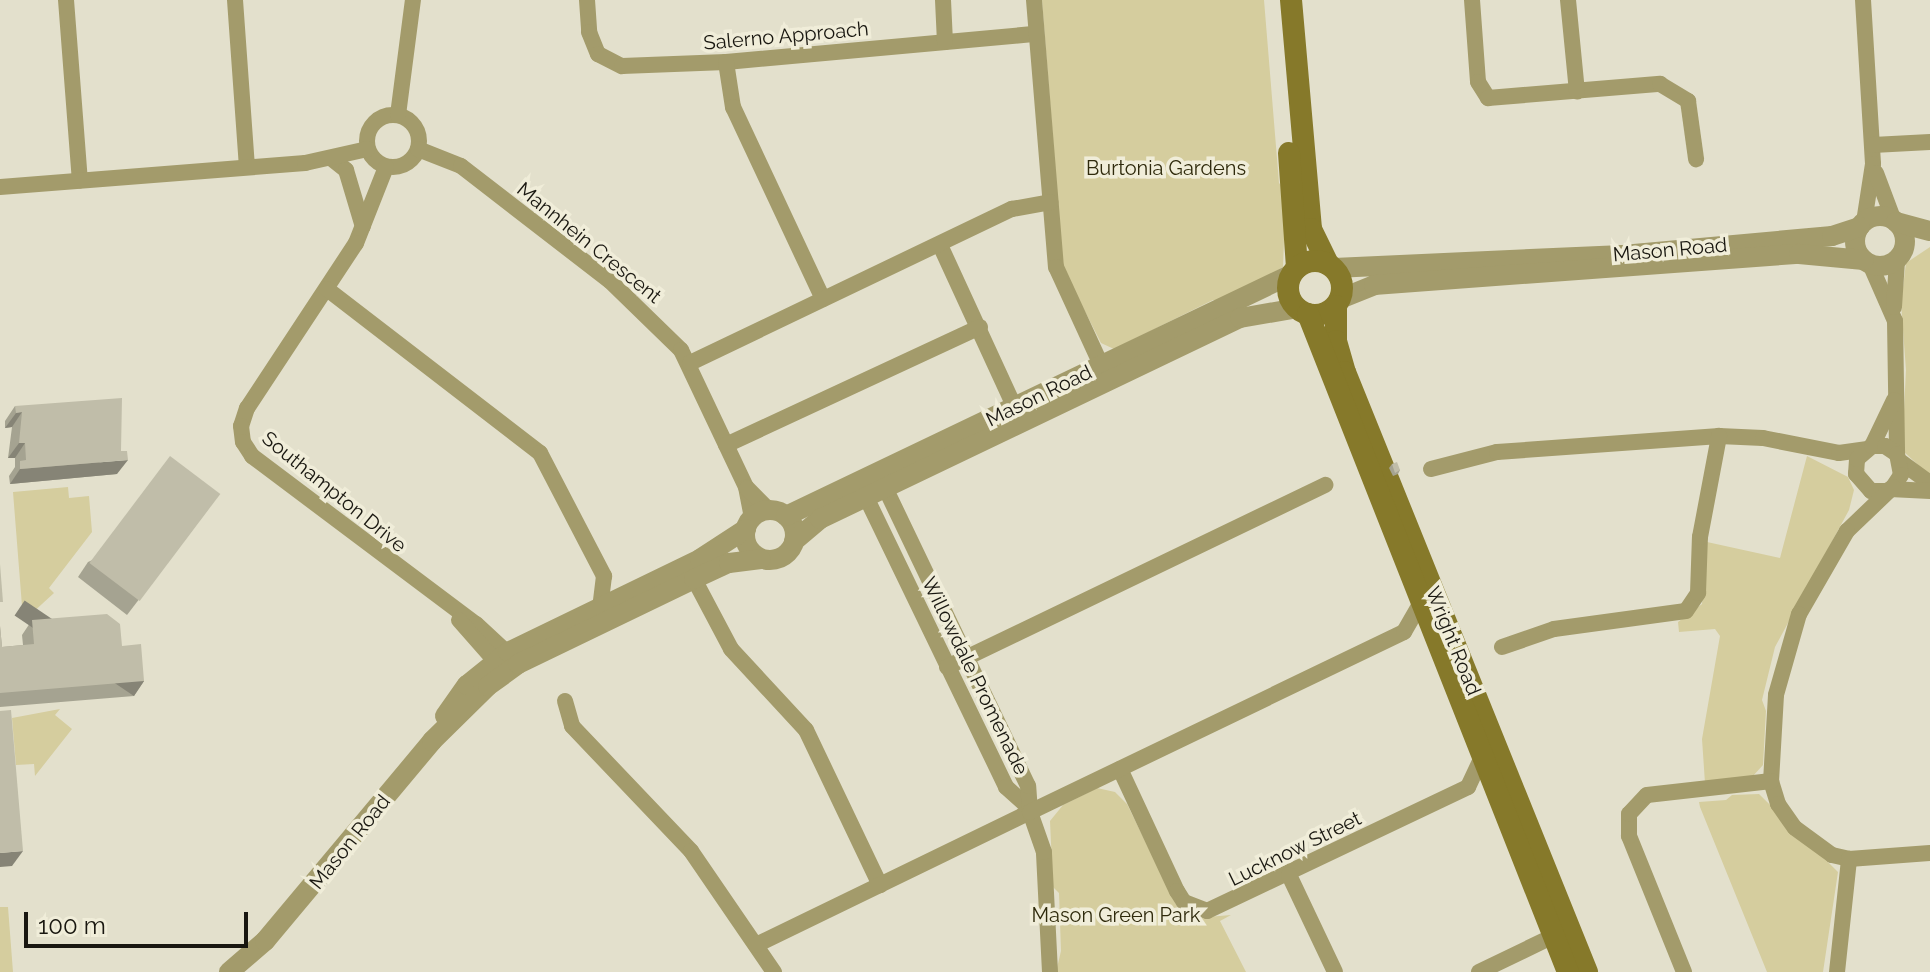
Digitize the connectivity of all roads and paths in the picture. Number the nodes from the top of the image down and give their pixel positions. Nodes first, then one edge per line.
1 (66, 0) edge
2 (235, 0) edge
3 (413, 0) edge
4 (587, 0) edge
5 (943, 0) edge
6 (1034, 0) edge
7 (1276, 0) edge
8 (1291, 0) edge
9 (1472, 0) edge
10 (1568, 0) edge
11 (1863, 0) edge
12 (1036, 34) junction
13 (945, 42) junction
14 (726, 62) junction
15 (1577, 92) junction
16 (398, 115) junction
17 (1930, 142) edge
18 (1873, 145) junction
19 (367, 149) junction
20 (418, 149) junction
21 (332, 159) junction
22 (1696, 159) dead end
23 (1873, 164) junction
24 (247, 166) junction
25 (386, 167) junction
26 (80, 180) junction
27 (0, 187) edge
28 (1050, 202) junction
29 (1895, 222) junction
30 (1862, 224) junction
31 (363, 229) junction
32 (1930, 231) edge
33 (1930, 243) edge
34 (940, 245) junction
35 (1899, 257) junction
36 (1867, 262) junction
37 (1331, 266) junction
38 (1294, 271) junction
39 (327, 289) junction
40 (823, 299) junction
41 (1338, 302) junction
42 (1303, 311) junction
43 (1893, 312) junction
44 (980, 327) junction
45 (690, 363) junction
46 (1102, 367) junction
47 (1895, 398) junction
48 (1015, 408) junction
49 (1719, 436) junction
50 (726, 445) junction
51 (1869, 447) junction
52 (1818, 451) junction
53 (1899, 458) junction
54 (1431, 469) dead end
55 (1857, 478) junction
56 (1930, 483) edge
57 (1326, 485) dead end
58 (885, 487) junction
59 (1888, 490) junction
60 (1930, 491) edge
61 (866, 497) junction
62 (763, 519) junction
63 (1847, 531) junction
64 (794, 541) junction
65 (761, 559) junction
66 (604, 576) junction
67 (694, 579) junction
68 (632, 592) junction
69 (1421, 602) junction
70 (600, 608) junction
71 (1404, 632) junction
72 (1436, 638) junction
73 (1502, 647) dead end
74 (966, 658) junction
75 (506, 662) junction
76 (947, 667) junction
77 (565, 701) dead end
78 (1481, 759) junction
79 (1120, 769) junction
80 (1771, 781) junction
81 (1468, 787) junction
82 (1497, 796) junction
83 (1030, 810) junction
84 (1930, 853) edge
85 (1849, 859) junction
86 (1289, 875) junction
87 (880, 885) junction
88 (1561, 932) junction
89 (756, 945) junction
90 (229, 972) edge
91 (774, 972) edge
92 (1050, 972) edge
93 (1335, 972) edge
94 (1479, 972) edge
95 (1568, 972) edge
96 (1587, 972) edge
97 (1684, 972) edge
98 (1837, 972) edge

1 - 26 street
2 - 24 street
3 - 16 street
4 - 14 street, Salerno Approach
5 - 13 street
6 - 12 street
7 - 38 main road
8 - 37 main road
9 - 15 street
10 - 15 street
11 - 18 street
12 - 13 street, Salerno Approach
12 - 28 street
13 - 14 street, Salerno Approach
14 - 40 street
15 - 22 street
16 - 19 street
16 - 20 street
17 - 18 street
18 - 23 street
19 - 21 street
19 - 25 street
20 - 25 street
20 - 45 street, Mannhein Crescent
21 - 24 street
21 - 31 street
23 - 29 street
23 - 30 street
24 - 26 street
25 - 31 street, Southampton Drive
26 - 27 street
28 - 34 street
28 - 46 street
29 - 30 street
29 - 32 street
29 - 35 street
30 - 36 street
30 - 37 street, Mason Road
31 - 39 street, Southampton Drive
33 - 35 street
34 - 40 street
34 - 44 street
35 - 36 street
35 - 43 street
36 - 41 street, Mason Road
36 - 43 street
37 - 38 main road
37 - 41 main road
38 - 42 main road
38 - 46 street, Mason Road
39 - 66 street
39 - 75 street, Southampton Drive
40 - 45 street
41 - 42 main road
41 - 88 main road, Wright Road
42 - 58 street, Mason Road
42 - 69 main road, Wright Road
43 - 47 street
44 - 48 street
44 - 50 street
45 - 50 street, Mannhein Crescent
46 - 48 street, Mason Road
47 - 51 street
47 - 53 street
48 - 62 street, Mason Road
49 - 52 street
49 - 54 street
49 - 73 street
50 - 62 street, Mannhein Crescent
51 - 52 street
51 - 53 street
51 - 55 street
52 - 55 street
53 - 56 street
53 - 59 street
55 - 59 street
55 - 63 street
57 - 74 street
58 - 61 street, Mason Road
58 - 74 street, Willowdale Promenade
59 - 60 street
59 - 63 street
61 - 64 street, Mason Road
61 - 76 street, Willowdale Promenade
62 - 64 street
62 - 65 street
62 - 68 street, Mason Road
63 - 80 street
64 - 65 street, Mason Road
65 - 67 street, Mason Road
66 - 68 street
66 - 70 street
67 - 75 street, Mason Road
67 - 87 street
68 - 70 street, Mason Road
69 - 71 street
69 - 72 main road, Wright Road
70 - 75 street, Mason Road
71 - 72 street
71 - 79 street
72 - 78 main road, Wright Road
74 - 76 street
74 - 83 street, Willowdale Promenade
75 - 90 street, Mason Road
76 - 83 street, Willowdale Promenade
77 - 89 street
78 - 81 street
78 - 82 main road, Wright Road
79 - 83 street
79 - 86 street, Lucknow Street
80 - 85 street
80 - 97 street
81 - 82 street
81 - 86 street, Lucknow Street
82 - 88 main road, Wright Road
83 - 87 street
83 - 92 street, Willowdale Promenade
84 - 85 street
85 - 98 street
86 - 93 street
87 - 89 street
88 - 94 street
88 - 95 main road, Wright Road
88 - 96 main road, Wright Road
89 - 91 street

